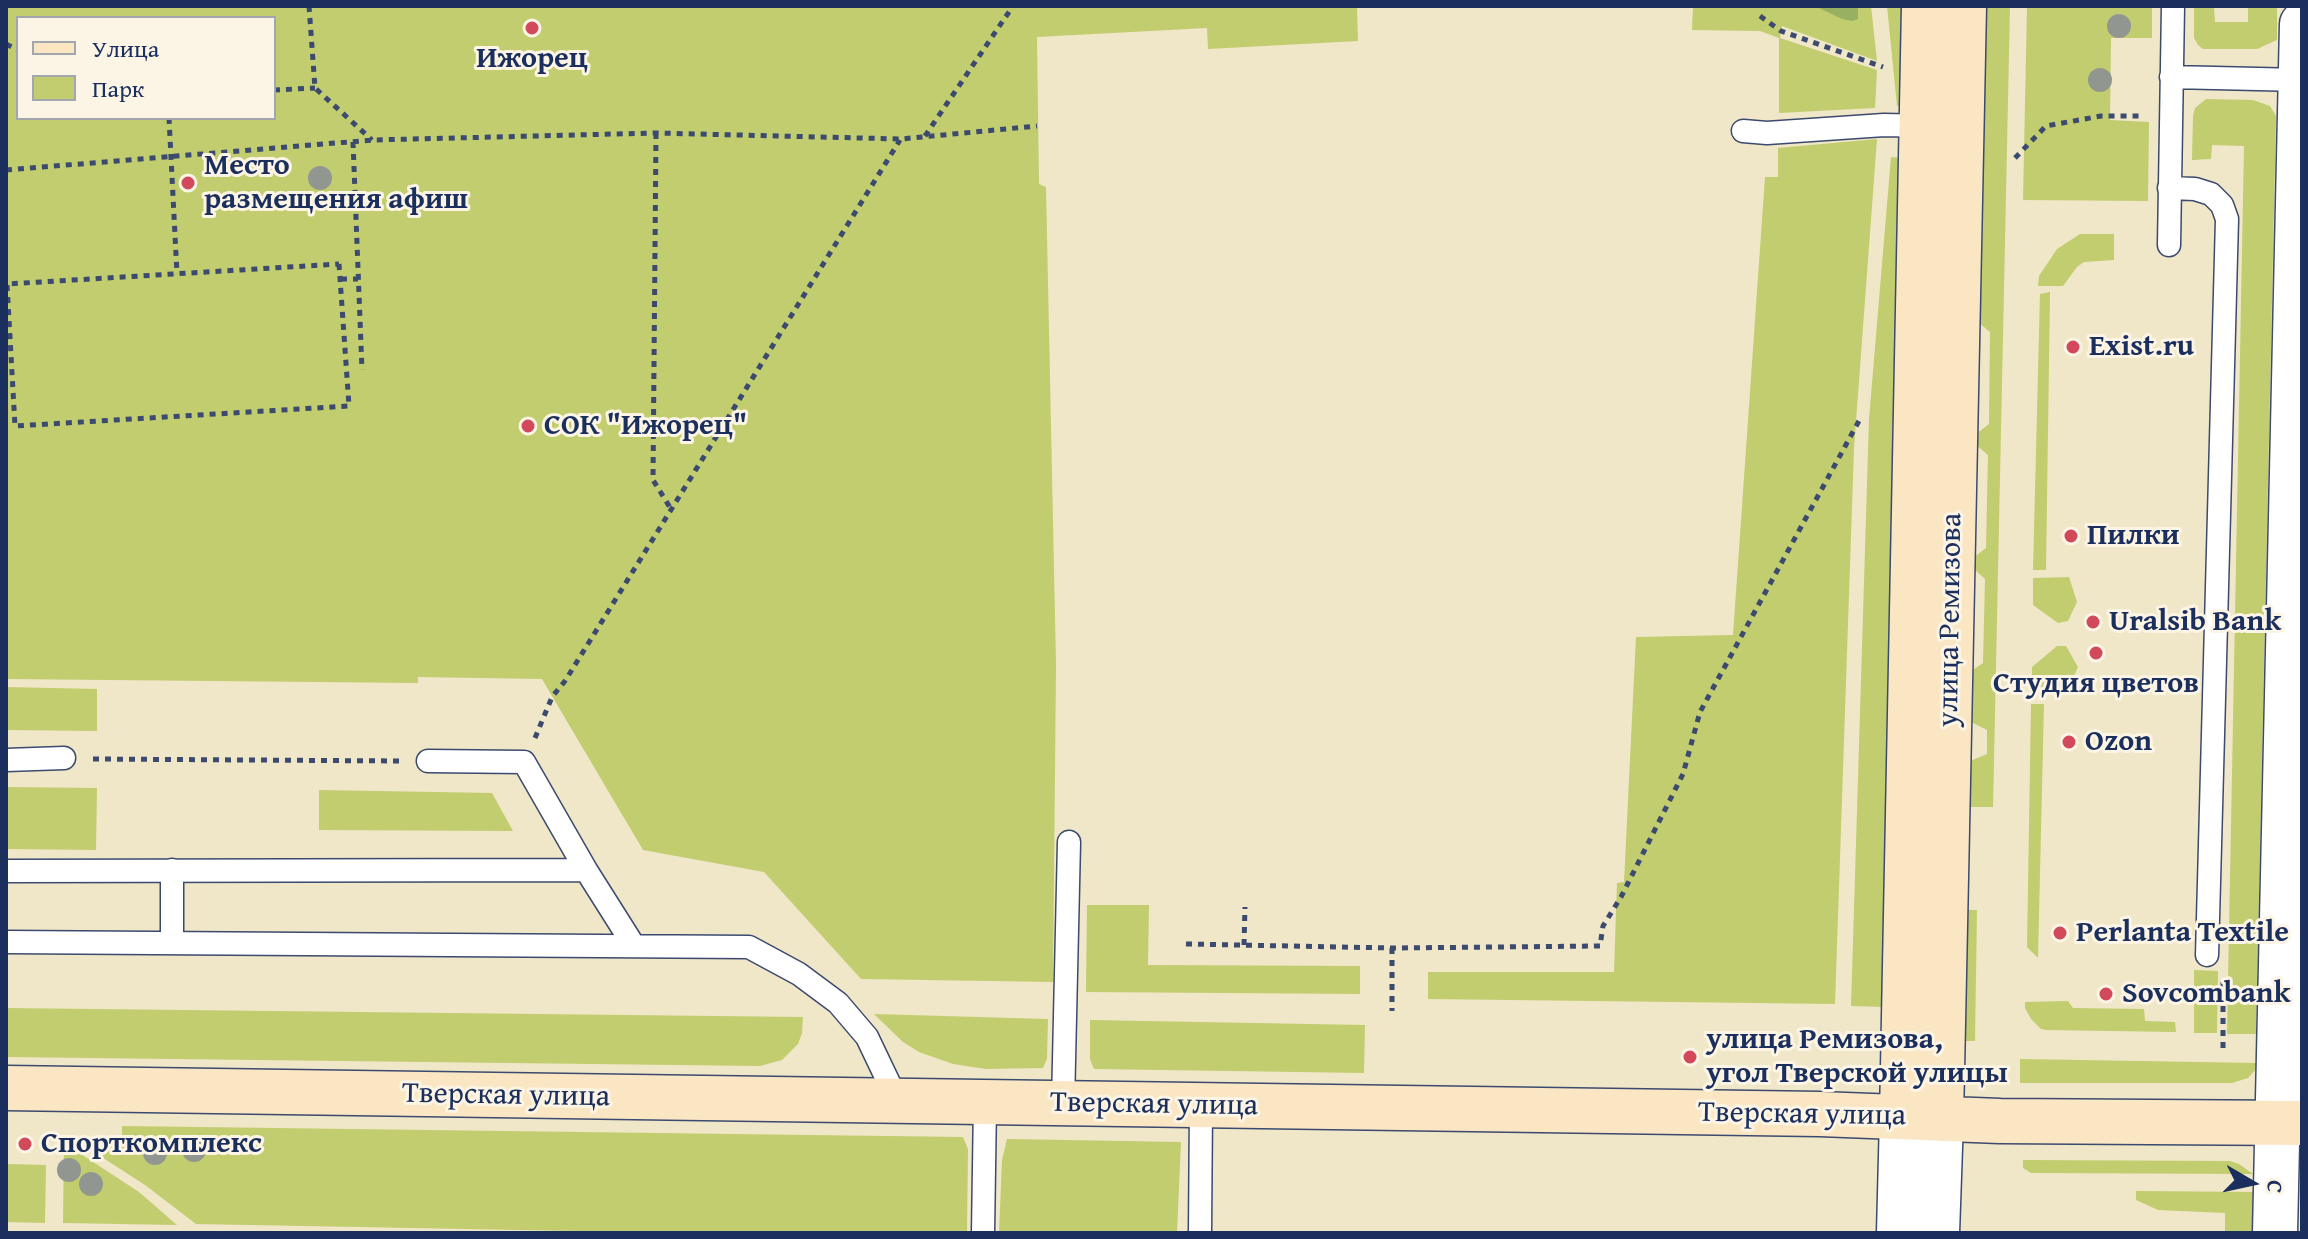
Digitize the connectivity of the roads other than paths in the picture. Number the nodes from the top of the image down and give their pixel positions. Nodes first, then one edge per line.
1 (1924, 6) edge
2 (1964, 6) edge
3 (2173, 6) edge
4 (2302, 24) edge
5 (2171, 77) junction
6 (2301, 80) edge
7 (1942, 127) junction
8 (1743, 131) dead end
9 (2169, 188) junction
10 (2169, 245) dead end
11 (64, 758) road end
12 (6, 760) edge
13 (428, 761) road end
14 (1069, 842) dead end
15 (172, 870) junction
16 (586, 870) junction
17 (6, 871) edge
18 (6, 942) edge
19 (172, 942) junction
20 (634, 946) junction
21 (2207, 955) dead end
22 (6, 1088) edge
23 (898, 1102) junction
24 (985, 1103) junction
25 (1063, 1104) junction
26 (1201, 1106) junction
27 (1921, 1118) junction
28 (2290, 1123) edge
29 (983, 1233) edge
30 (1200, 1233) edge
31 (1899, 1233) edge
32 (1937, 1233) edge
33 (2275, 1233) edge

1 - 7 main road, улица Ремизова
2 - 7 main road, улица Ремизова
3 - 5 lane
4 - 6 street
5 - 6 lane
5 - 9 lane
6 - 28 street
7 - 8 lane
7 - 27 main road, улица Ремизова
9 - 10 lane
9 - 21 lane
11 - 12 lane
13 - 16 lane
14 - 25 lane
15 - 16 lane
15 - 17 lane
15 - 19 lane
16 - 20 lane
18 - 19 lane
19 - 20 lane
20 - 23 lane
22 - 23 main road, Тверская улица
23 - 24 main road, Тверская улица
24 - 25 main road, Тверская улица
24 - 29 lane
25 - 26 main road, Тверская улица
26 - 27 main road, Тверская улица
26 - 30 lane
27 - 28 main road, Тверская улица
27 - 31 street, улица Ремизова
27 - 32 street, улица Ремизова
28 - 33 street

